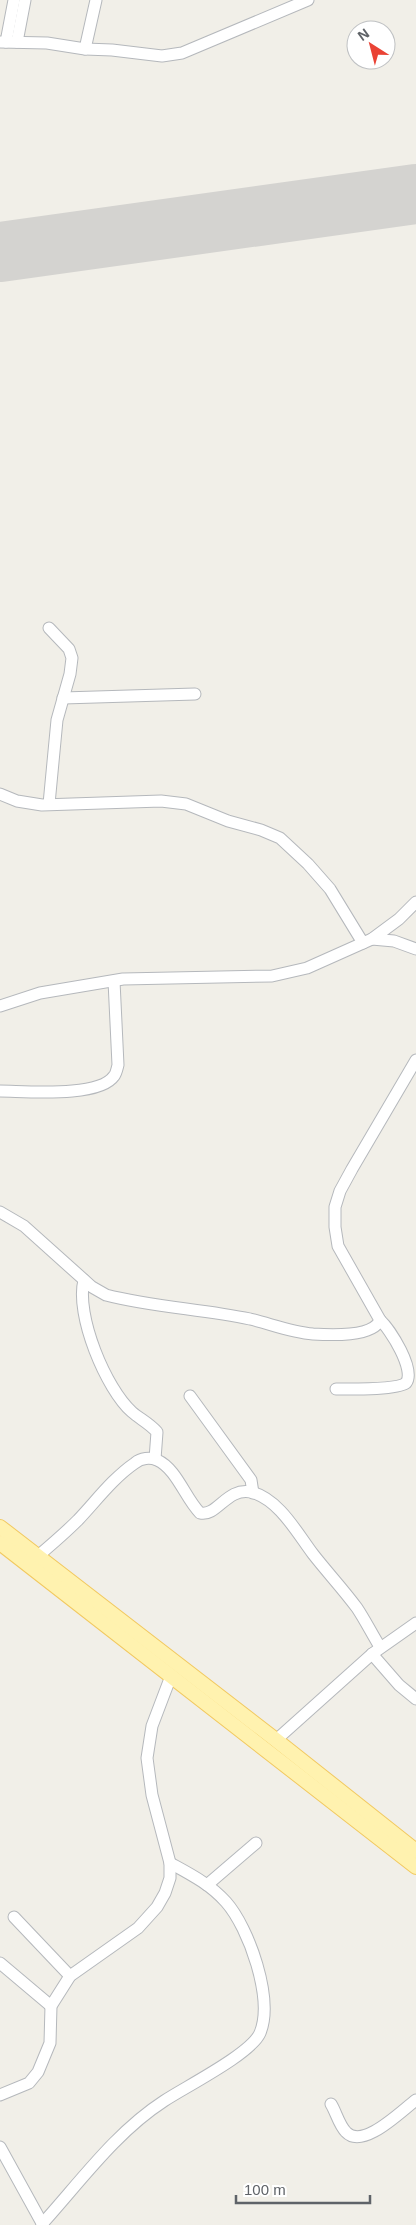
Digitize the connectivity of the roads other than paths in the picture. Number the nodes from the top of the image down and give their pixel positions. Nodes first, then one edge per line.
1 (14, 0) edge
2 (25, 0) edge
3 (96, 0) edge
4 (308, 0) edge
5 (8, 42) edge
6 (85, 50) junction
7 (49, 628) dead end
8 (195, 694) dead end
9 (63, 698) junction
10 (0, 794) edge
11 (48, 804) junction
12 (416, 902) edge
13 (368, 941) junction
14 (416, 949) edge
15 (114, 981) junction
16 (0, 1006) edge
17 (416, 1060) edge
18 (0, 1091) edge
19 (0, 1212) edge
20 (84, 1280) junction
21 (380, 1320) junction
22 (336, 1390) dead end
23 (190, 1396) dead end
24 (155, 1459) junction
25 (253, 1493) junction
26 (0, 1527) edge
27 (0, 1543) edge
28 (38, 1556) junction
29 (416, 1623) edge
30 (376, 1651) junction
31 (171, 1676) junction
32 (416, 1699) edge
33 (276, 1740) junction
34 (256, 1844) dead end
35 (416, 1851) edge
36 (170, 1864) junction
37 (416, 1867) edge
38 (207, 1885) junction
39 (14, 1917) dead end
40 (0, 1963) edge
41 (70, 1976) junction
42 (51, 2006) junction
43 (0, 2095) edge
44 (416, 2100) edge
45 (331, 2104) dead end
46 (0, 2147) edge
47 (43, 2225) edge

1 - 5 street
2 - 5 street
3 - 6 street
4 - 6 street
5 - 6 street
7 - 9 street
8 - 9 street
9 - 11 street
10 - 11 street
11 - 13 street
12 - 13 street
13 - 14 street
13 - 15 street
15 - 16 street
15 - 18 street
17 - 21 street
19 - 20 street
20 - 21 street
20 - 24 street
21 - 22 street
23 - 25 street
24 - 25 street
24 - 28 street
25 - 30 street
26 - 28 main road
27 - 31 main road
28 - 33 main road
29 - 30 street
30 - 32 street
30 - 33 street
31 - 36 street
31 - 37 main road
33 - 35 main road
34 - 38 street
36 - 38 street
36 - 41 street
38 - 47 street
39 - 41 street
40 - 42 street
41 - 42 street
42 - 43 street
44 - 45 street
46 - 47 street

